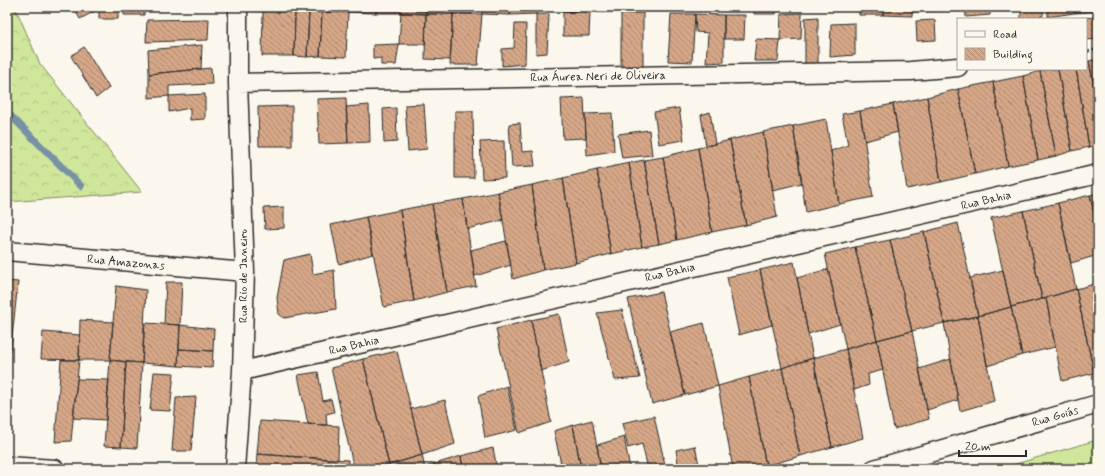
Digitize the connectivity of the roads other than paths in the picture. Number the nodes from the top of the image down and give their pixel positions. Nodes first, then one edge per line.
1 (238, 7) edge
2 (957, 67) edge
3 (238, 83) junction
4 (1098, 174) edge
5 (7, 251) edge
6 (245, 272) junction
7 (242, 371) junction
8 (1098, 404) edge
9 (7, 466) edge
10 (55, 469) edge
11 (235, 469) edge
12 (874, 469) edge

1 - 3 street, Rua Rio de Janeiro
2 - 3 street, Rua Áurea Neri de Oliveira
3 - 6 street, Rua Rio de Janeiro
4 - 7 street, Rua Bahia
5 - 6 street, Rua Amazonas
6 - 7 street, Rua Rio de Janeiro
7 - 11 street, Rua Rio de Janeiro
8 - 12 street, Rua Goiás
9 - 10 street

